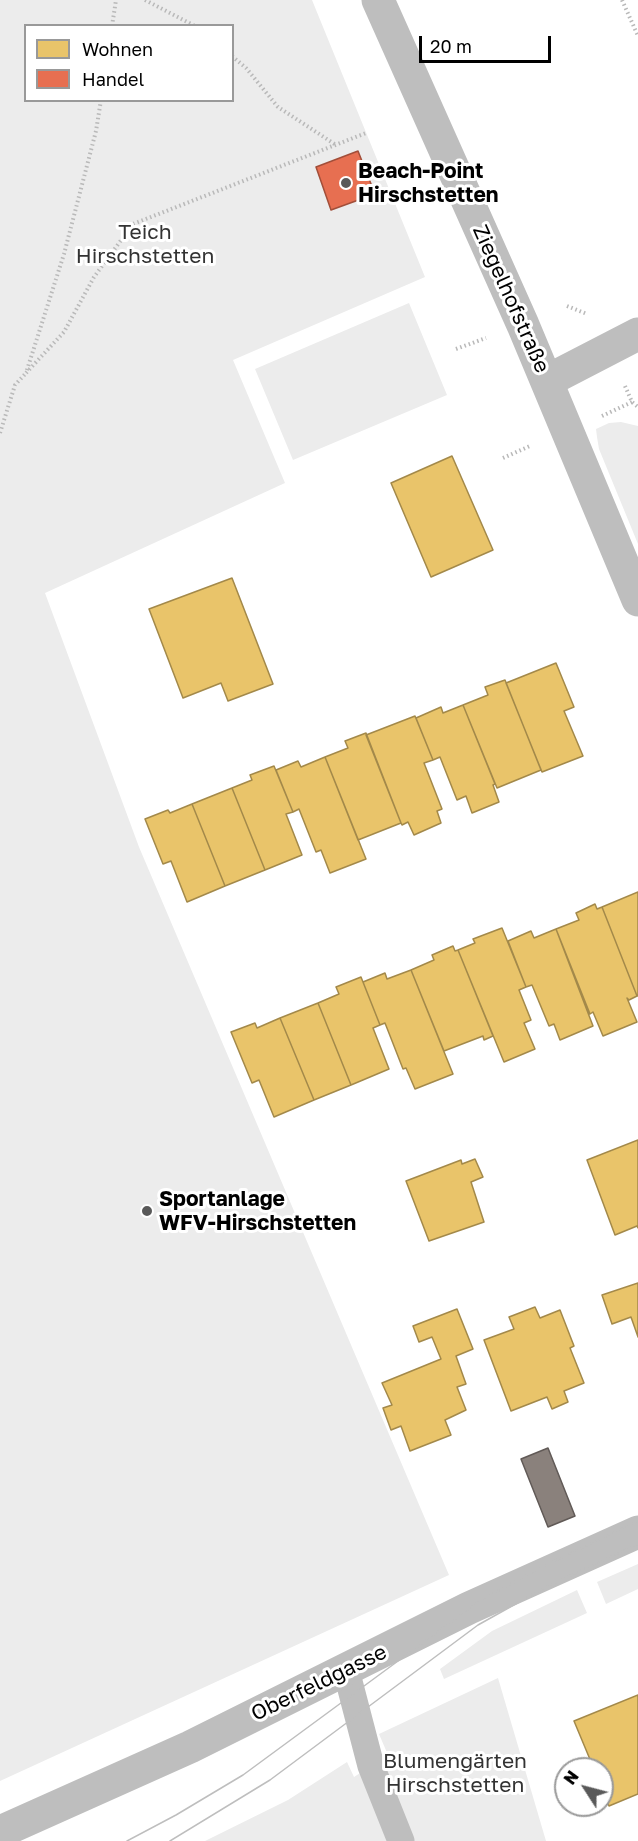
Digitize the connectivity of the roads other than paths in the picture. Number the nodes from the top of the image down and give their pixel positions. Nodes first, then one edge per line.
1 (378, 0) edge
2 (638, 334) edge
3 (547, 381) junction
4 (638, 600) edge
5 (638, 1532) edge
6 (346, 1670) junction
7 (0, 1832) edge
8 (402, 1841) edge

1 - 3 street, Ziegelhofstraße
2 - 3 street
3 - 4 street, Ziegelhofstraße
5 - 6 street, Oberfeldgasse
6 - 7 street, Oberfeldgasse
6 - 8 lane

